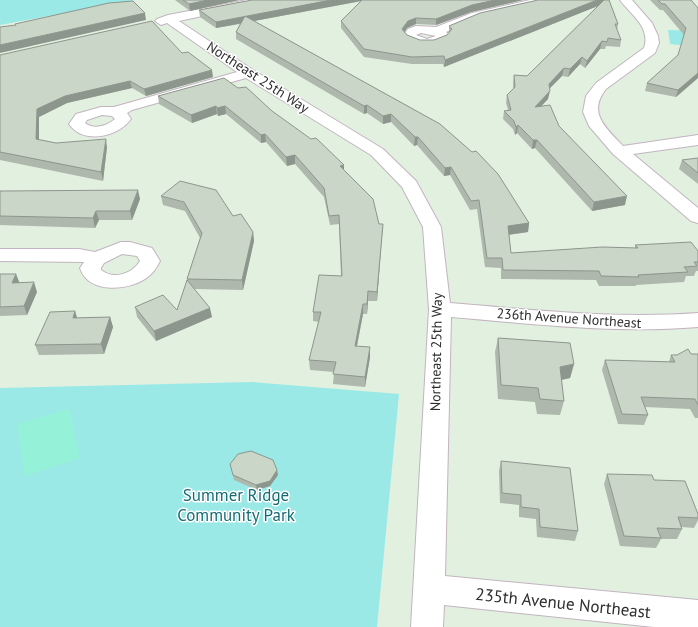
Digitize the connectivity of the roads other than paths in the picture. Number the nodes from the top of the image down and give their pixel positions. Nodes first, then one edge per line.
1 (263, 0) edge
2 (546, 0) edge
3 (626, 0) edge
4 (437, 31) edge
5 (248, 73) junction
6 (115, 112) dead end
7 (698, 140) edge
8 (619, 151) junction
9 (698, 217) edge
10 (0, 255) edge
11 (97, 258) dead end
12 (440, 309) junction
13 (698, 320) edge
14 (428, 590) junction
15 (698, 616) edge
16 (427, 627) edge

1 - 5 street, Northeast 25th Way
2 - 4 street
3 - 8 street
5 - 6 street
5 - 12 street, Northeast 25th Way
7 - 8 street
8 - 9 street
10 - 11 street
12 - 13 street, 236th Avenue Northeast
12 - 14 street, Northeast 25th Way
14 - 15 street, 235th Avenue Northeast
14 - 16 street, Northeast 25th Way

